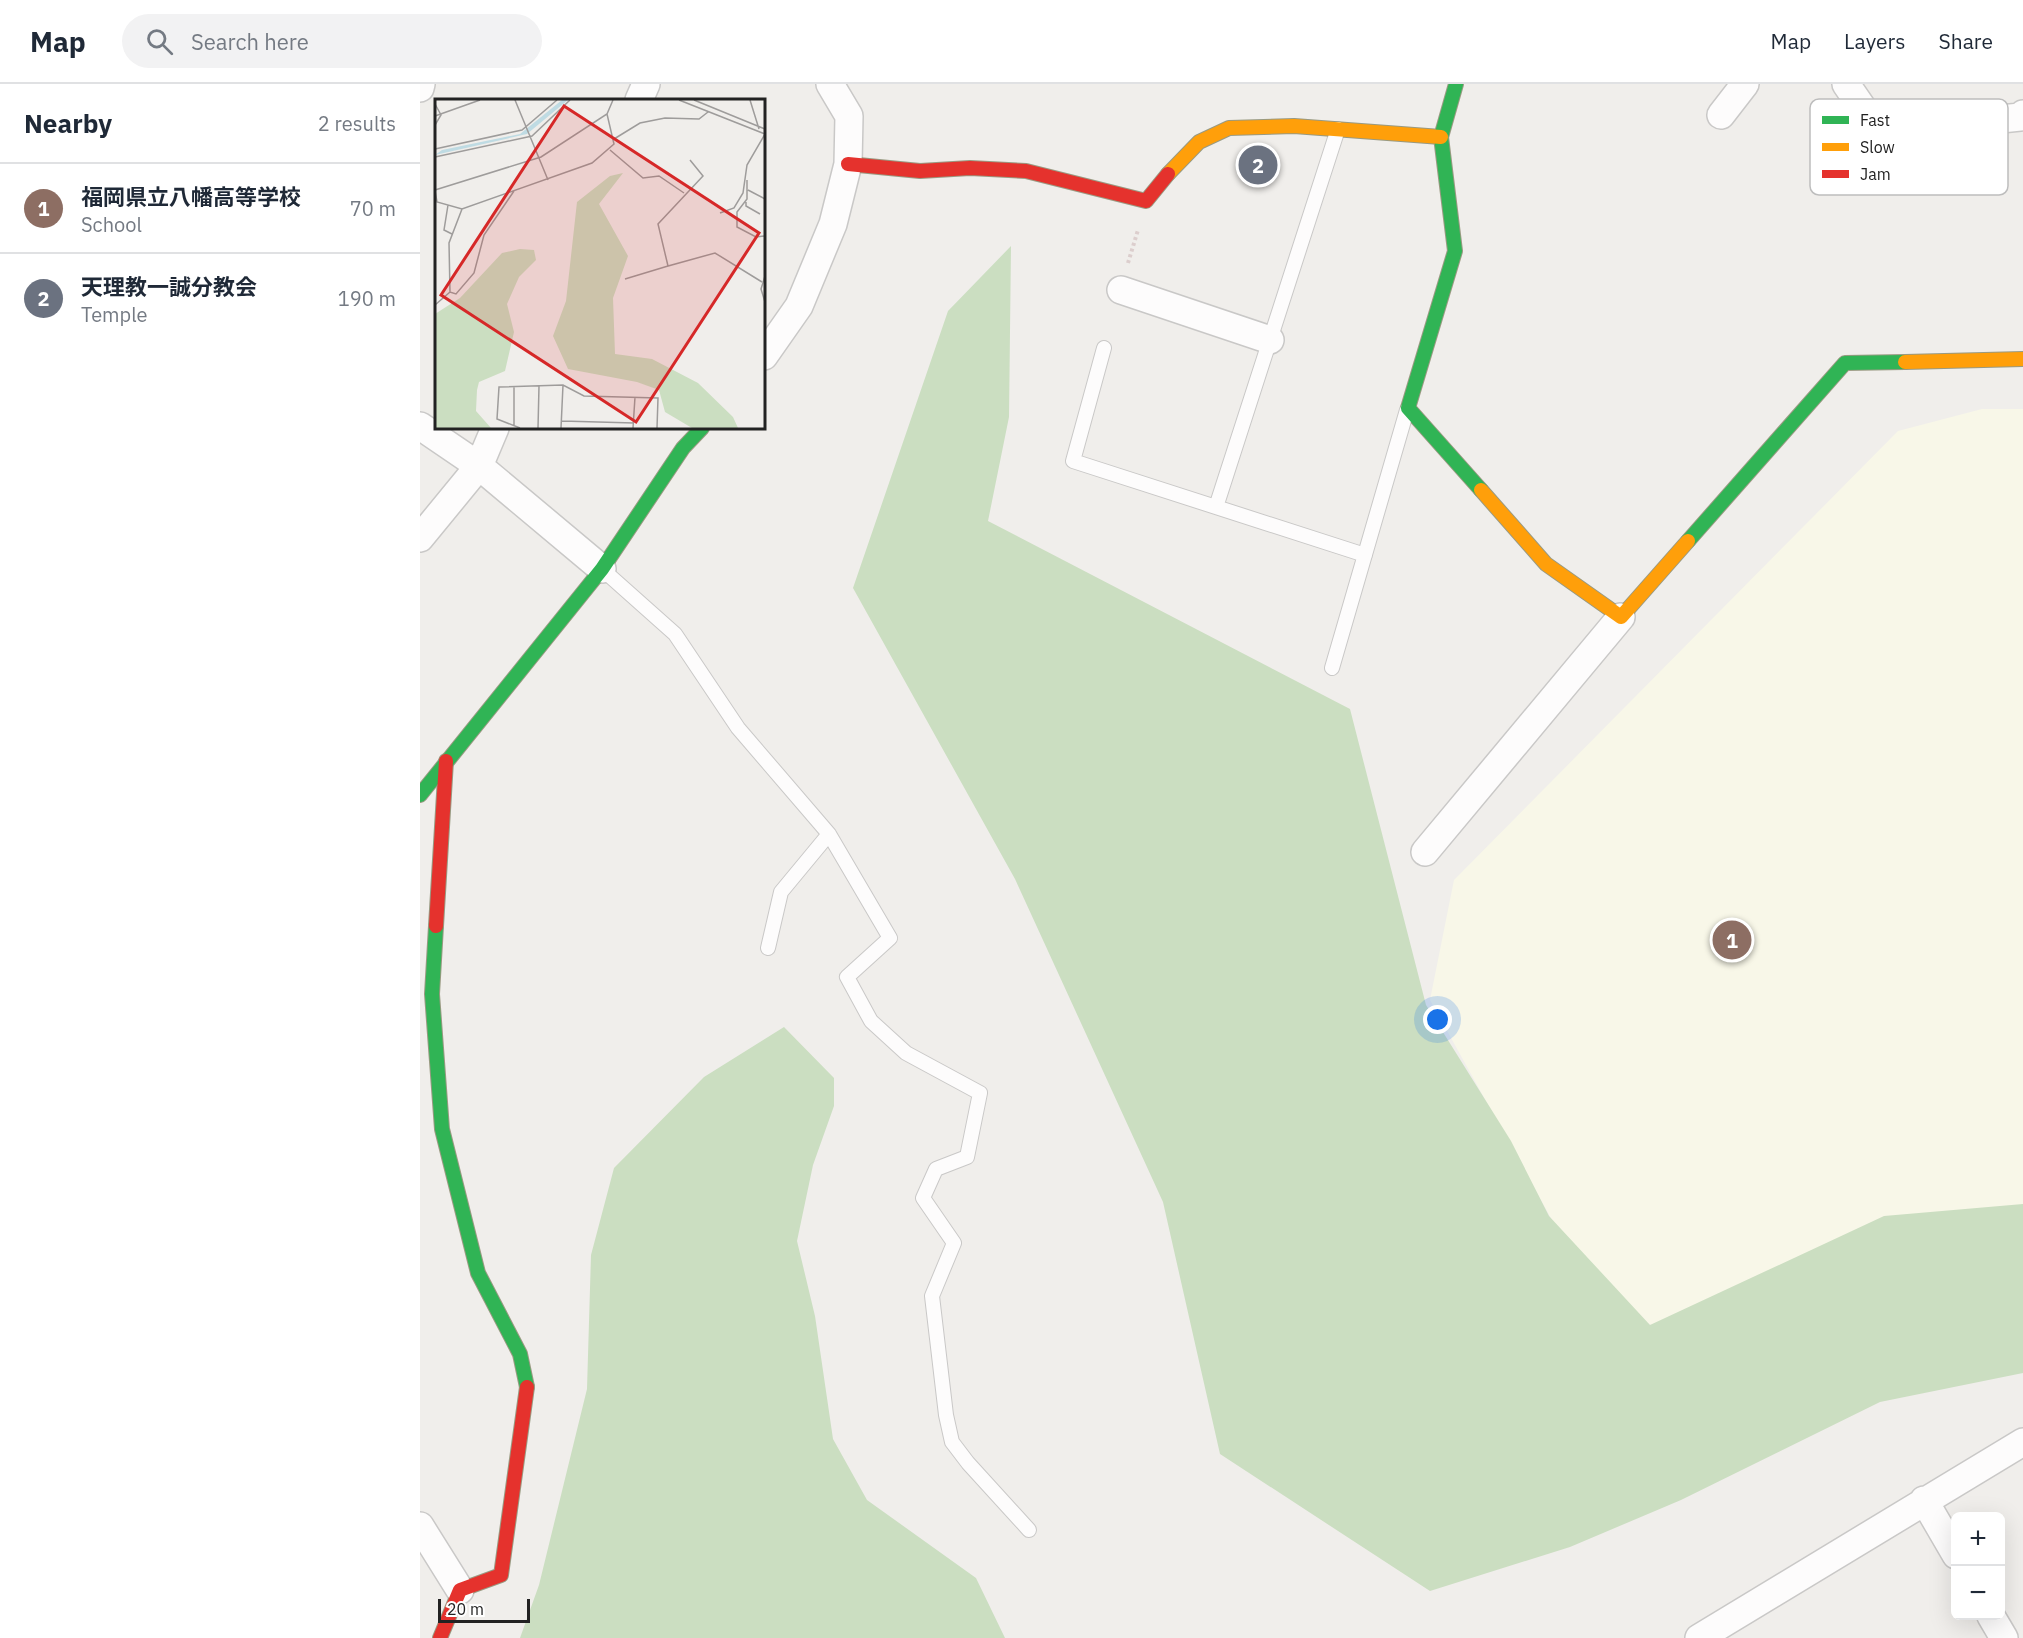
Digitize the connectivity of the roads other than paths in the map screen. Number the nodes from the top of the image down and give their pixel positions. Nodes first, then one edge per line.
1 (646, 84) edge
2 (830, 84) edge
3 (1456, 84) edge
4 (1745, 84) edge
5 (1846, 84) edge
6 (639, 99) edge
7 (1856, 99) edge
8 (2023, 114) edge
9 (1721, 115) dead end
10 (2008, 118) edge
11 (1338, 129) junction
12 (1441, 136) junction
13 (848, 164) junction
14 (1121, 290) dead end
15 (1270, 340) junction
16 (1104, 348) dead end
17 (765, 355) edge
18 (2023, 359) edge
19 (1408, 408) junction
20 (420, 426) edge
21 (495, 429) edge
22 (701, 429) edge
23 (479, 466) junction
24 (1216, 507) junction
25 (420, 538) edge
26 (1365, 555) junction
27 (602, 569) junction
28 (1621, 617) junction
29 (1332, 668) dead end
30 (446, 761) junction
31 (420, 795) edge
32 (829, 834) junction
33 (1425, 852) dead end
34 (768, 948) dead end
35 (2023, 1442) edge
36 (1924, 1500) junction
37 (420, 1526) edge
38 (1029, 1530) dead end
39 (1951, 1546) edge
40 (460, 1590) junction
41 (1993, 1620) edge
42 (440, 1638) edge
43 (1699, 1638) edge
44 (2004, 1638) edge

1 - 6 street
2 - 13 street
3 - 12 street
4 - 9 street
5 - 7 street
8 - 10 street
11 - 12 street
11 - 13 street
11 - 15 lane
12 - 19 street
13 - 17 street
14 - 15 street
15 - 24 lane
16 - 24 lane
18 - 28 street
19 - 26 lane
19 - 28 street
20 - 23 street
21 - 23 street
22 - 27 street
23 - 25 street
23 - 27 street
24 - 26 lane
26 - 29 lane
27 - 30 street
27 - 32 lane
28 - 33 street
30 - 31 street
30 - 40 street
32 - 34 lane
32 - 38 lane
35 - 36 street
36 - 39 street
36 - 43 street
37 - 40 street
40 - 42 street
41 - 44 street

